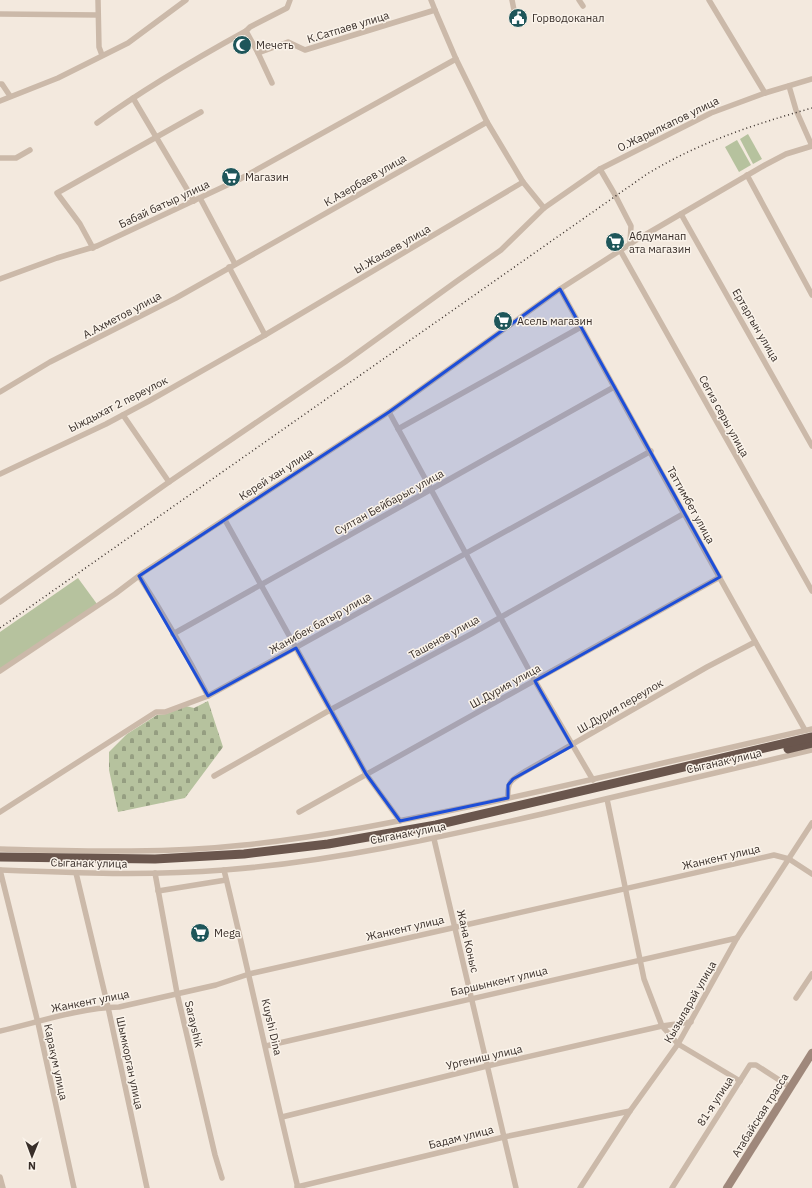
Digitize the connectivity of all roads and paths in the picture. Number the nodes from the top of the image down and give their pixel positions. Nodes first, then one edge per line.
1 (98, 0) edge
2 (186, 0) edge
3 (290, 0) edge
4 (431, 0) edge
5 (512, 0) edge
6 (580, 0) edge
7 (709, 0) edge
8 (583, 6) dead end
9 (435, 10) junction
10 (514, 10) dead end
11 (0, 14) edge
12 (98, 15) junction
13 (246, 31) junction
14 (258, 53) junction
15 (102, 55) junction
16 (456, 60) junction
17 (812, 79) edge
18 (0, 84) edge
19 (272, 84) dead end
20 (788, 86) junction
21 (765, 93) junction
22 (10, 96) junction
23 (133, 98) junction
24 (0, 101) edge
25 (201, 112) dead end
26 (486, 122) junction
27 (98, 123) dead end
28 (156, 138) junction
29 (812, 146) edge
30 (30, 150) dead end
31 (0, 158) edge
32 (600, 169) junction
33 (747, 175) junction
34 (522, 182) junction
35 (197, 200) junction
36 (544, 208) junction
37 (681, 214) junction
38 (630, 244) junction
39 (93, 248) junction
40 (620, 250) junction
41 (252, 254) joint
42 (235, 264) junction
43 (229, 267) junction
44 (0, 279) edge
45 (560, 289) junction
46 (812, 295) edge
47 (581, 327) junction
48 (265, 335) junction
49 (242, 347) joint
50 (614, 387) junction
51 (0, 392) edge
52 (389, 412) junction
53 (123, 415) junction
54 (398, 429) junction
55 (812, 446) edge
56 (651, 451) junction
57 (0, 474) edge
58 (169, 482) junction
59 (431, 490) junction
60 (683, 514) junction
61 (224, 520) junction
62 (466, 554) junction
63 (138, 576) junction
64 (720, 577) junction
65 (261, 584) junction
66 (812, 591) edge
67 (0, 602) edge
68 (500, 617) junction
69 (174, 634) junction
70 (755, 642) junction
71 (296, 648) junction
72 (0, 672) edge
73 (535, 681) junction
74 (208, 696) junction
75 (330, 710) junction
76 (812, 729) edge
77 (809, 734) edge
78 (812, 743) edge
79 (572, 746) junction
80 (812, 750) edge
81 (366, 774) junction
82 (214, 776) dead end
83 (593, 780) junction
84 (508, 798) junction
85 (607, 799) junction
86 (0, 812) edge
87 (300, 812) dead end
88 (400, 821) junction
89 (812, 823) edge
90 (434, 839) junction
91 (0, 849) edge
92 (0, 857) edge
93 (789, 859) junction
94 (0, 862) edge
95 (0, 870) edge
96 (224, 870) junction
97 (76, 873) junction
98 (155, 874) junction
99 (812, 874) edge
100 (226, 880) junction
101 (625, 889) junction
102 (158, 891) junction
103 (455, 928) junction
104 (737, 938) junction
105 (640, 960) junction
106 (249, 974) junction
107 (812, 974) edge
108 (177, 992) junction
109 (471, 998) junction
110 (796, 998) dead end
111 (108, 1007) junction
112 (691, 1022) junction
113 (38, 1023) junction
114 (662, 1026) junction
115 (0, 1032) edge
116 (678, 1044) junction
117 (266, 1046) junction
118 (812, 1053) edge
119 (487, 1066) junction
120 (740, 1081) junction
121 (790, 1087) junction
122 (630, 1111) junction
123 (282, 1117) junction
124 (504, 1137) junction
125 (0, 1177) edge
126 (222, 1178) dead end
127 (2, 1187) edge
128 (298, 1187) edge
129 (74, 1188) edge
130 (147, 1188) edge
131 (516, 1188) edge
132 (580, 1188) edge
133 (672, 1188) edge
134 (727, 1188) edge

1 - 12 street
2 - 15 street
3 - 13 street
4 - 9 street
5 - 10 street
6 - 8 street
7 - 21 street
9 - 14 street, К.Сатпаев улица
9 - 16 street
11 - 12 street
12 - 15 street
13 - 14 street
13 - 23 street
14 - 19 street
15 - 22 street
16 - 26 street
16 - 35 street, Бабай батыр улица
17 - 20 street, О.Жарылкапов улица
18 - 22 street
20 - 21 street, О.Жарылкапов улица
20 - 29 street
21 - 32 street, О.Жарылкапов улица
22 - 24 street
23 - 27 street
23 - 28 street
25 - 28 street
26 - 34 street
26 - 41 street, К.Азербаев улица
28 - 35 street
28 - 39 street
29 - 33 street, Керей хан улица
30 - 31 street
32 - 36 street, О.Жарылкапов улица
32 - 38 street
33 - 37 street, Керей хан улица
33 - 46 street
34 - 36 street
34 - 48 street, Ы.Жакаев улица
35 - 39 street, Бабай батыр улица
35 - 42 street
36 - 58 street, О.Жарылкапов улица
37 - 38 street, Керей хан улица
37 - 55 street, Ертаргын улица
38 - 40 street, Керей хан улица
39 - 44 street, Бабай батыр улица
40 - 45 street, Керей хан улица
40 - 66 street, Сегиз серы улица
41 - 42 street, А.Ахметов улица
42 - 43 street, А.Ахметов улица
43 - 48 street
43 - 51 street, А.Ахметов улица
45 - 47 street, Таттимбет улица
45 - 52 street, Керей хан улица
47 - 50 street, Таттимбет улица
47 - 54 street
48 - 49 street, Ы.Жакаев улица
49 - 53 street, Ыждыхат 2 переулок
50 - 56 street, Таттимбет улица
50 - 59 street, Султан Бейбарыс улица
52 - 54 street
52 - 61 street, Керей хан улица
53 - 57 street, Ыждыхат 2 переулок
53 - 58 street
54 - 59 street
56 - 60 street, Таттимбет улица
56 - 62 street, Жанибек батыр улица
58 - 67 street, О.Жарылкапов улица
59 - 62 street
59 - 65 street, Султан Бейбарыс улица
60 - 64 street, Таттимбет улица
60 - 68 street, Ташенов улица
61 - 63 street, Керей хан улица
61 - 65 street
62 - 68 street
62 - 71 street, Жанибек батыр улица
63 - 69 street
63 - 72 street, Керей хан улица
64 - 70 street, Таттимбет улица
64 - 73 street, Ш.Дурия улица
65 - 69 street, Султан Бейбарыс улица
65 - 71 street
68 - 73 street
68 - 75 street, Ташенов улица
69 - 74 street
70 - 77 street, Таттимбет улица
70 - 79 street, Ш.Дурия переулок
71 - 74 street, Жанибек батыр улица
71 - 75 street
73 - 79 street
73 - 81 street, Ш.Дурия улица
74 - 86 street, Жанибек батыр улица
75 - 81 street
75 - 82 street, Ташенов улица
76 - 77 street
77 - 83 street
77 - 92 highway
78 - 94 highway
79 - 83 street
79 - 84 street, Ш.Дурия переулок
80 - 85 street, Сыганак улица
81 - 87 street, Ш.Дурия улица
81 - 88 street
83 - 84 street
84 - 88 street
85 - 90 street, Сыганак улица
85 - 101 street
88 - 91 street
89 - 93 street, Кызыларай улица
90 - 96 street, Сыганак улица
90 - 103 street, Жана Коныс
93 - 99 street, Жанкент улица
93 - 101 street, Жанкент улица
93 - 104 street, Кызыларай улица
95 - 97 street, Сыганак улица
95 - 113 street, Каракум улица
96 - 98 street, Сыганак улица
96 - 100 street, Kuyshi Dina
97 - 98 street, Сыганак улица
97 - 111 street, Шымкорган улица
98 - 102 street, Sarayshik
100 - 102 street
100 - 106 street, Kuyshi Dina
101 - 103 street, Жанкент улица
101 - 105 street
102 - 108 street, Sarayshik
103 - 106 street, Жанкент улица
103 - 109 street, Жана Коныс
104 - 105 street, Баршынкент улица
104 - 112 street, Кызыларай улица
105 - 109 street, Баршынкент улица
105 - 114 street
106 - 108 street, Жанкент улица
106 - 117 street, Kuyshi Dina
107 - 110 street
108 - 111 street, Жанкент улица
108 - 126 street, Sarayshik
109 - 117 street, Баршынкент улица
109 - 119 street, Жана Коныс
111 - 113 street, Жанкент улица
111 - 130 street, Шымкорган улица
112 - 114 street, Ургениш улица
112 - 116 street, Кызыларай улица
113 - 115 street, Жанкент улица
113 - 129 street, Каракум улица
114 - 116 street
114 - 119 street, Ургениш улица
116 - 120 street
116 - 122 street, Кызыларай улица
117 - 123 street, Kuyshi Dina
118 - 121 main road, Атабайская трасса
119 - 123 street, Ургениш улица
119 - 124 street, Жана Коныс
120 - 121 street, 81-я улица
120 - 133 street, 81-я улица
121 - 134 main road, Атабайская трасса
122 - 124 street, Бадам улица
122 - 132 street, Кызыларай улица
123 - 128 street, Kuyshi Dina
124 - 128 street, Бадам улица
124 - 131 street, Жана Коныс
125 - 127 street

